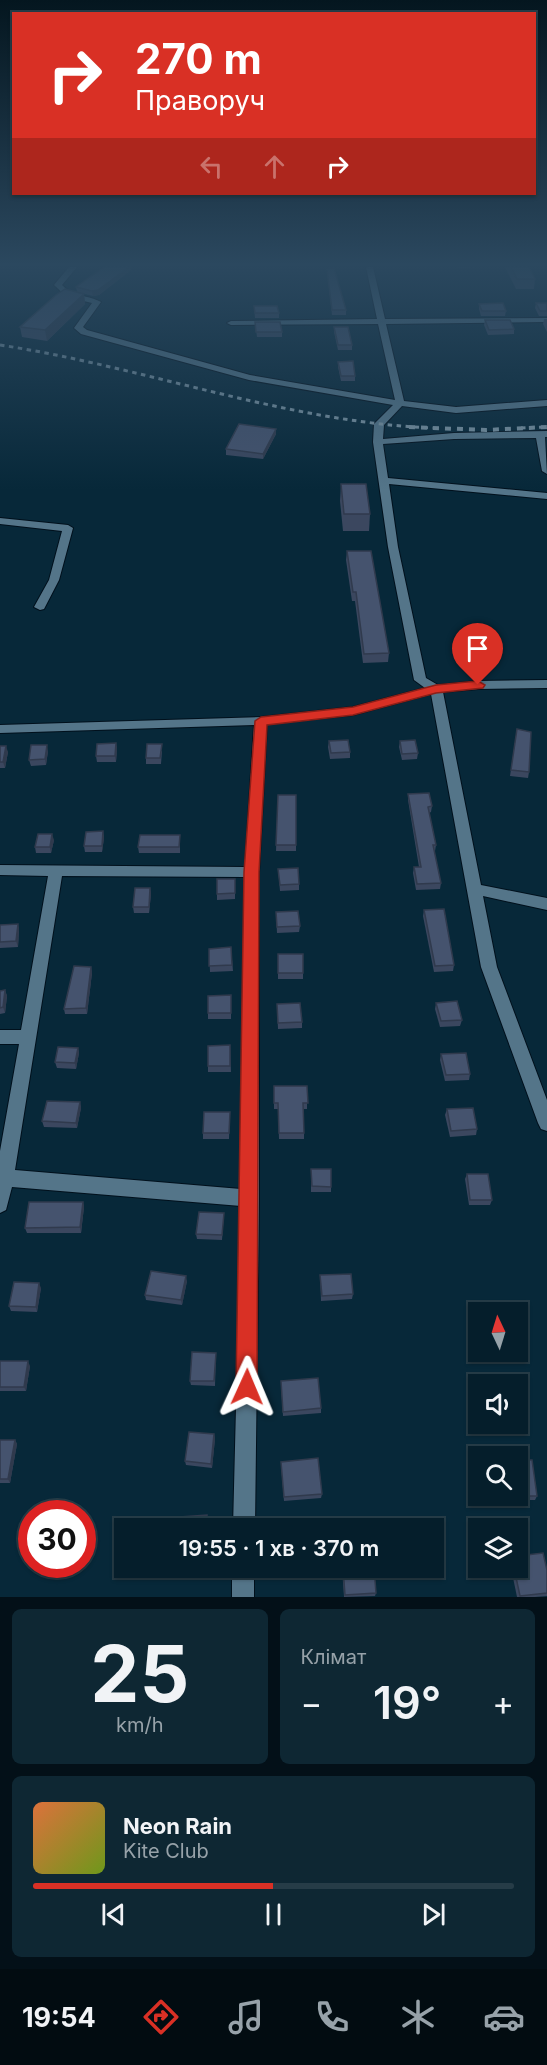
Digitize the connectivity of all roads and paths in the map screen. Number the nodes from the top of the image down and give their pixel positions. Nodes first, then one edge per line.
1 (119, 342) edge
2 (387, 342) edge
3 (400, 403) junction
4 (547, 403) edge
5 (544, 435) edge
6 (378, 442) junction
7 (547, 471) edge
8 (385, 481) junction
9 (547, 496) edge
10 (0, 521) edge
11 (40, 607) dead end
12 (547, 684) edge
13 (436, 689) junction
14 (261, 721) junction
15 (0, 729) edge
16 (56, 869) junction
17 (0, 870) edge
18 (252, 872) junction
19 (474, 889) junction
20 (547, 904) edge
21 (0, 1037) edge
22 (28, 1037) junction
23 (547, 1123) edge
24 (6, 1178) junction
25 (250, 1198) junction
26 (0, 1204) edge
27 (244, 1518) edge
28 (243, 1578) edge
29 (243, 1597) edge

1 - 3 street
2 - 3 street
3 - 4 street
3 - 6 street
5 - 6 street
5 - 7 street
6 - 8 street
8 - 9 street
8 - 13 street
10 - 11 street
12 - 13 street
13 - 14 street
13 - 19 street
14 - 15 street
14 - 18 street
16 - 17 street
16 - 18 street
16 - 22 street
18 - 25 street
19 - 20 street
19 - 23 street
21 - 22 street
22 - 24 street
24 - 25 street
24 - 26 street
25 - 27 street
28 - 29 street

